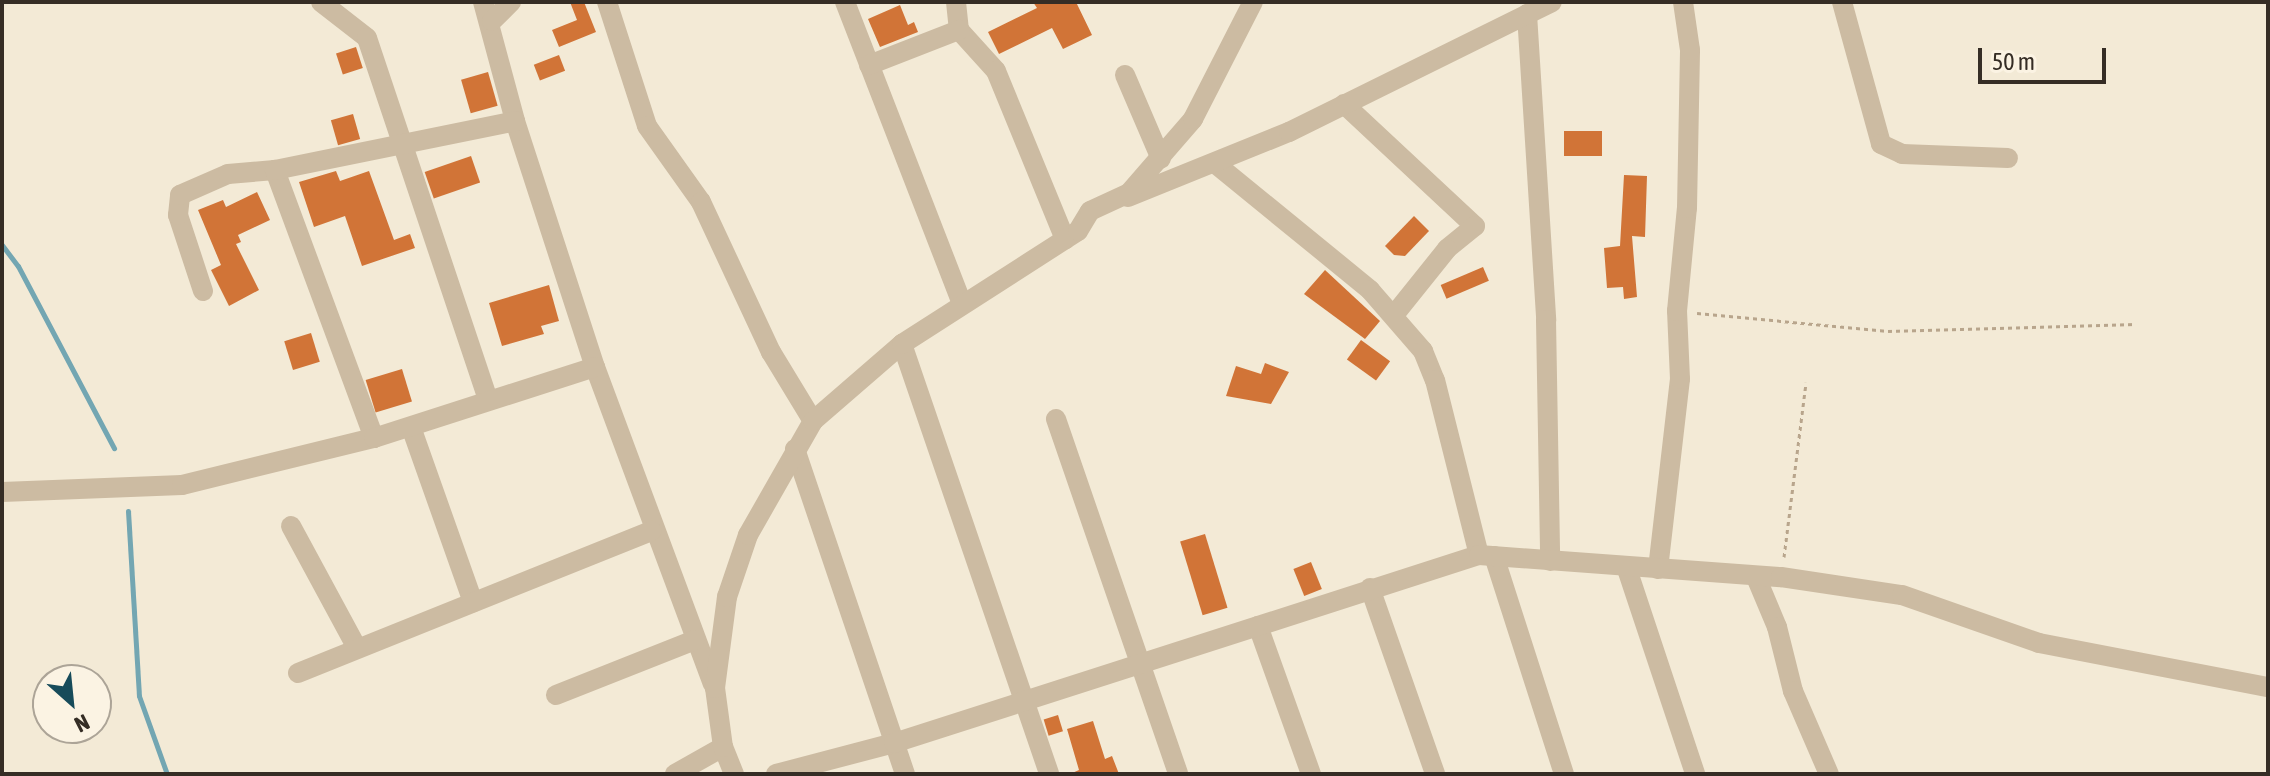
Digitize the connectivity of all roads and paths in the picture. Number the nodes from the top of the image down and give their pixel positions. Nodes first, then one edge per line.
1 (321, 2) edge
2 (511, 2) edge
3 (607, 2) edge
4 (845, 2) edge
5 (956, 2) edge
6 (1253, 2) edge
7 (1552, 2) edge
8 (1683, 2) edge
9 (1842, 2) edge
10 (488, 12) edge
11 (1527, 14) junction
12 (959, 30) junction
13 (869, 65) junction
14 (1125, 75) dead end
15 (1344, 104) junction
16 (515, 121) junction
17 (399, 144) junction
18 (2008, 158) dead end
19 (1161, 159) junction
20 (1217, 165) junction
21 (275, 170) junction
22 (1090, 211) junction
23 (1065, 239) junction
24 (203, 291) dead end
25 (962, 304) junction
26 (1677, 311) junction
27 (1395, 314) junction
28 (2136, 324) dead end
29 (902, 344) junction
30 (595, 367) junction
31 (1806, 382) dead end
32 (487, 397) junction
33 (1056, 419) dead end
34 (813, 421) junction
35 (411, 427) junction
36 (374, 438) junction
37 (795, 449) junction
38 (2, 492) edge
39 (291, 526) dead end
40 (652, 531) junction
41 (1487, 555) junction
42 (1550, 561) junction
43 (1627, 569) junction
44 (1658, 569) junction
45 (1756, 577) junction
46 (1781, 577) junction
47 (1370, 588) junction
48 (473, 602) junction
49 (1258, 626) junction
50 (695, 640) junction
51 (357, 648) junction
52 (1140, 664) junction
53 (298, 673) dead end
54 (2268, 687) edge
55 (715, 688) junction
56 (556, 695) dead end
57 (1020, 702) junction
58 (894, 743) junction
59 (723, 747) junction
60 (675, 774) edge
61 (734, 774) edge
62 (776, 774) edge
63 (905, 774) edge
64 (1049, 774) edge
65 (1178, 774) edge
66 (1311, 774) edge
67 (1435, 774) edge
68 (1564, 774) edge
69 (1695, 774) edge
70 (1829, 774) edge

1 - 17 street
2 - 10 street
3 - 34 street
4 - 13 street
5 - 12 street
6 - 19 street
7 - 11 street
8 - 26 street
9 - 18 street
10 - 16 street
11 - 15 street
11 - 42 street
12 - 13 street
12 - 23 street
13 - 25 street
14 - 19 street
15 - 20 street
15 - 27 street
16 - 17 street
16 - 30 street
17 - 21 street
17 - 32 street
19 - 22 street
20 - 22 street
20 - 27 street
21 - 24 street
21 - 36 street
22 - 23 street
23 - 25 street
25 - 29 street
26 - 28 path
26 - 44 street
27 - 41 street
29 - 34 street
29 - 57 street
30 - 32 street
30 - 40 street
31 - 46 path
32 - 35 street
33 - 52 street
34 - 37 street
35 - 36 street
35 - 48 street
36 - 38 street
37 - 55 street
37 - 58 street
39 - 51 street
40 - 48 street
40 - 50 street
41 - 42 street
41 - 47 street
41 - 68 street
42 - 43 street
43 - 44 street
43 - 69 street
44 - 45 street
45 - 46 street
45 - 70 street
46 - 54 street
47 - 49 street
47 - 67 street
48 - 51 street
49 - 52 street
49 - 66 street
50 - 55 street
50 - 56 street
51 - 53 street
52 - 57 street
52 - 65 street
55 - 59 street
57 - 58 street
57 - 64 street
58 - 62 street
58 - 63 street
59 - 60 street
59 - 61 street

